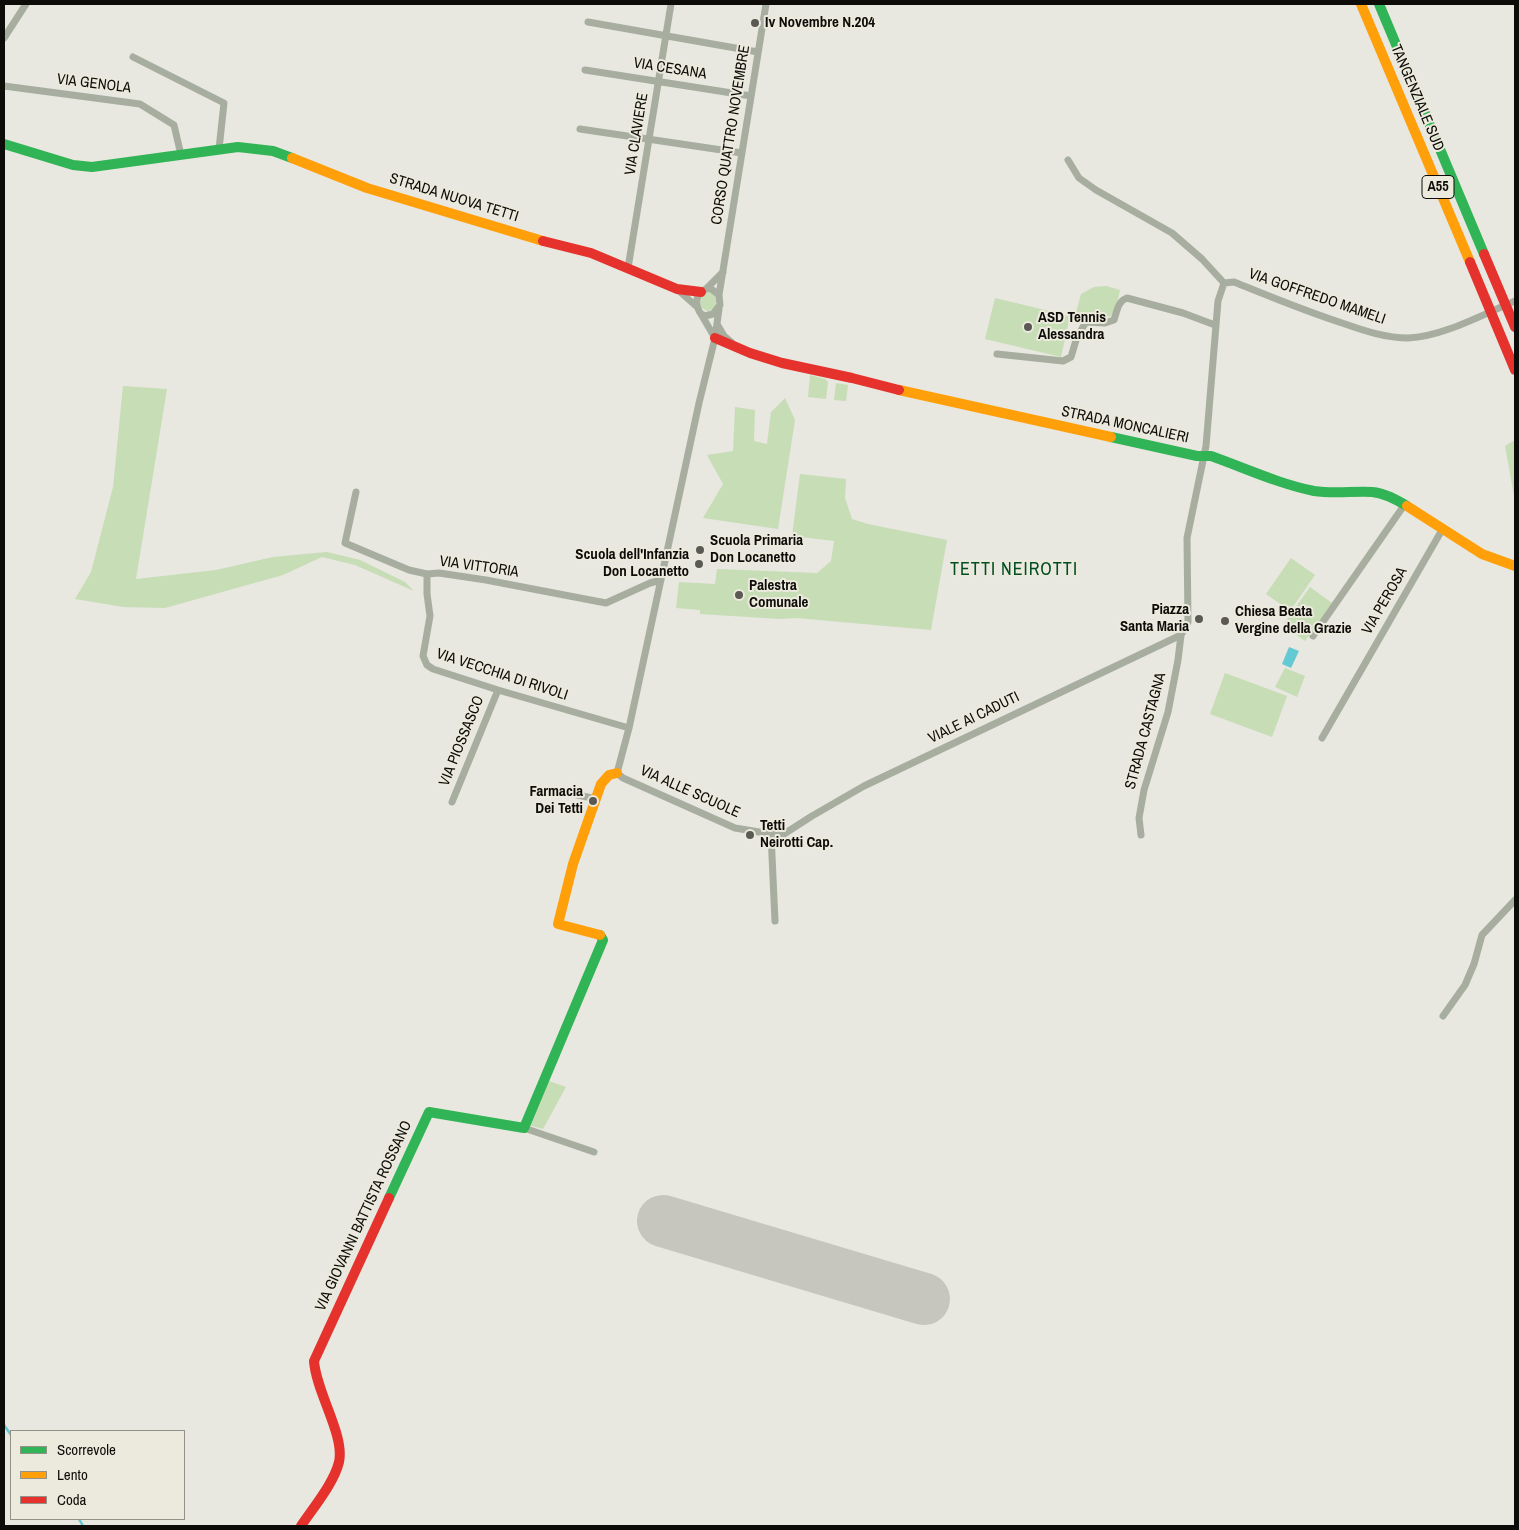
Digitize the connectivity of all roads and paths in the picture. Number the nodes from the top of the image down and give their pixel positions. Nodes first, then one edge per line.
1 (26, 4) edge
2 (672, 4) edge
3 (766, 4) edge
4 (1361, 4) edge
5 (1379, 4) edge
6 (588, 22) dead end
7 (666, 36) junction
8 (4, 38) edge
9 (758, 52) junction
10 (133, 57) dead end
11 (585, 70) dead end
12 (660, 82) junction
13 (4, 86) edge
14 (751, 96) junction
15 (580, 129) dead end
16 (650, 140) junction
17 (4, 144) edge
18 (219, 149) junction
19 (742, 152) junction
20 (181, 155) junction
21 (1068, 160) dead end
22 (628, 268) junction
23 (724, 272) junction
24 (1224, 284) junction
25 (678, 289) junction
26 (703, 290) junction
27 (719, 295) junction
28 (1515, 301) edge
29 (696, 306) junction
30 (718, 309) junction
31 (700, 314) junction
32 (717, 324) junction
33 (1215, 325) junction
34 (1515, 327) edge
35 (715, 338) junction
36 (734, 345) junction
37 (997, 354) dead end
38 (1515, 370) edge
39 (1204, 456) junction
40 (356, 492) dead end
41 (1405, 504) junction
42 (1442, 530) junction
43 (1515, 566) edge
44 (428, 574) junction
45 (661, 580) junction
46 (1181, 635) junction
47 (1313, 636) dead end
48 (498, 690) junction
49 (629, 728) junction
50 (1322, 738) dead end
51 (617, 773) junction
52 (558, 792) dead end
53 (597, 799) junction
54 (452, 802) dead end
55 (771, 834) junction
56 (784, 834) joint
57 (1141, 835) dead end
58 (1515, 901) edge
59 (775, 921) dead end
60 (1443, 1016) dead end
61 (524, 1128) junction
62 (594, 1152) dead end
63 (301, 1526) edge

1 - 8 street
2 - 7 street, VIA CLAVIERE
3 - 9 street, CORSO QUATTRO NOVEMBRE
4 - 38 main road, TANGENZIALE SUD / A55
5 - 34 main road, TANGENZIALE SUD / A55
6 - 7 street
7 - 9 street
7 - 12 street, VIA CLAVIERE
9 - 14 street, CORSO QUATTRO NOVEMBRE
10 - 18 street
11 - 12 street, VIA CESANA
12 - 14 street, VIA CESANA
12 - 16 street, VIA CLAVIERE
13 - 20 street, VIA GENOLA
14 - 19 street, CORSO QUATTRO NOVEMBRE
15 - 16 street
16 - 19 street
16 - 22 street, VIA CLAVIERE
17 - 20 main road, STRADA NUOVA TETTI
18 - 20 main road, STRADA NUOVA TETTI
18 - 22 main road, STRADA NUOVA TETTI
19 - 23 street, CORSO QUATTRO NOVEMBRE
21 - 24 street
22 - 25 main road, STRADA NUOVA TETTI
23 - 26 street
23 - 27 street, CORSO QUATTRO NOVEMBRE
24 - 28 street, VIA GOFFREDO MAMELI
24 - 33 street, STRADA CASTAGNA
25 - 26 main road, STRADA NUOVA TETTI
25 - 29 street, STRADA NUOVA TETTI
26 - 27 street
26 - 29 street
27 - 30 street
29 - 31 street
30 - 31 street
30 - 32 street
31 - 35 street
32 - 35 street
32 - 36 street
33 - 37 street
33 - 39 street, STRADA CASTAGNA
35 - 36 main road, STRADA MONCALIERI
35 - 45 street
36 - 39 main road, STRADA MONCALIERI
39 - 41 main road, STRADA MONCALIERI
39 - 46 street, STRADA CASTAGNA
40 - 44 street, VIA VITTORIA
41 - 42 main road, STRADA MONCALIERI
41 - 47 street
42 - 43 main road, STRADA MONCALIERI
42 - 50 street, VIA PEROSA
44 - 45 street, VIA VITTORIA
44 - 48 street, VIA VECCHIA DI RIVOLI
45 - 49 street
46 - 56 street, VIALE AI CADUTI
46 - 57 street, STRADA CASTAGNA
48 - 49 street, VIA VECCHIA DI RIVOLI
48 - 54 street, VIA PIOSSASCO
49 - 51 street
51 - 53 main road
51 - 55 street, VIA ALLE SCUOLE
52 - 53 street
53 - 61 main road
55 - 56 street, VIA ALLE SCUOLE
55 - 59 street
58 - 60 street
61 - 62 street
61 - 63 main road, VIA GIOVANNI BATTISTA ROSSANO

